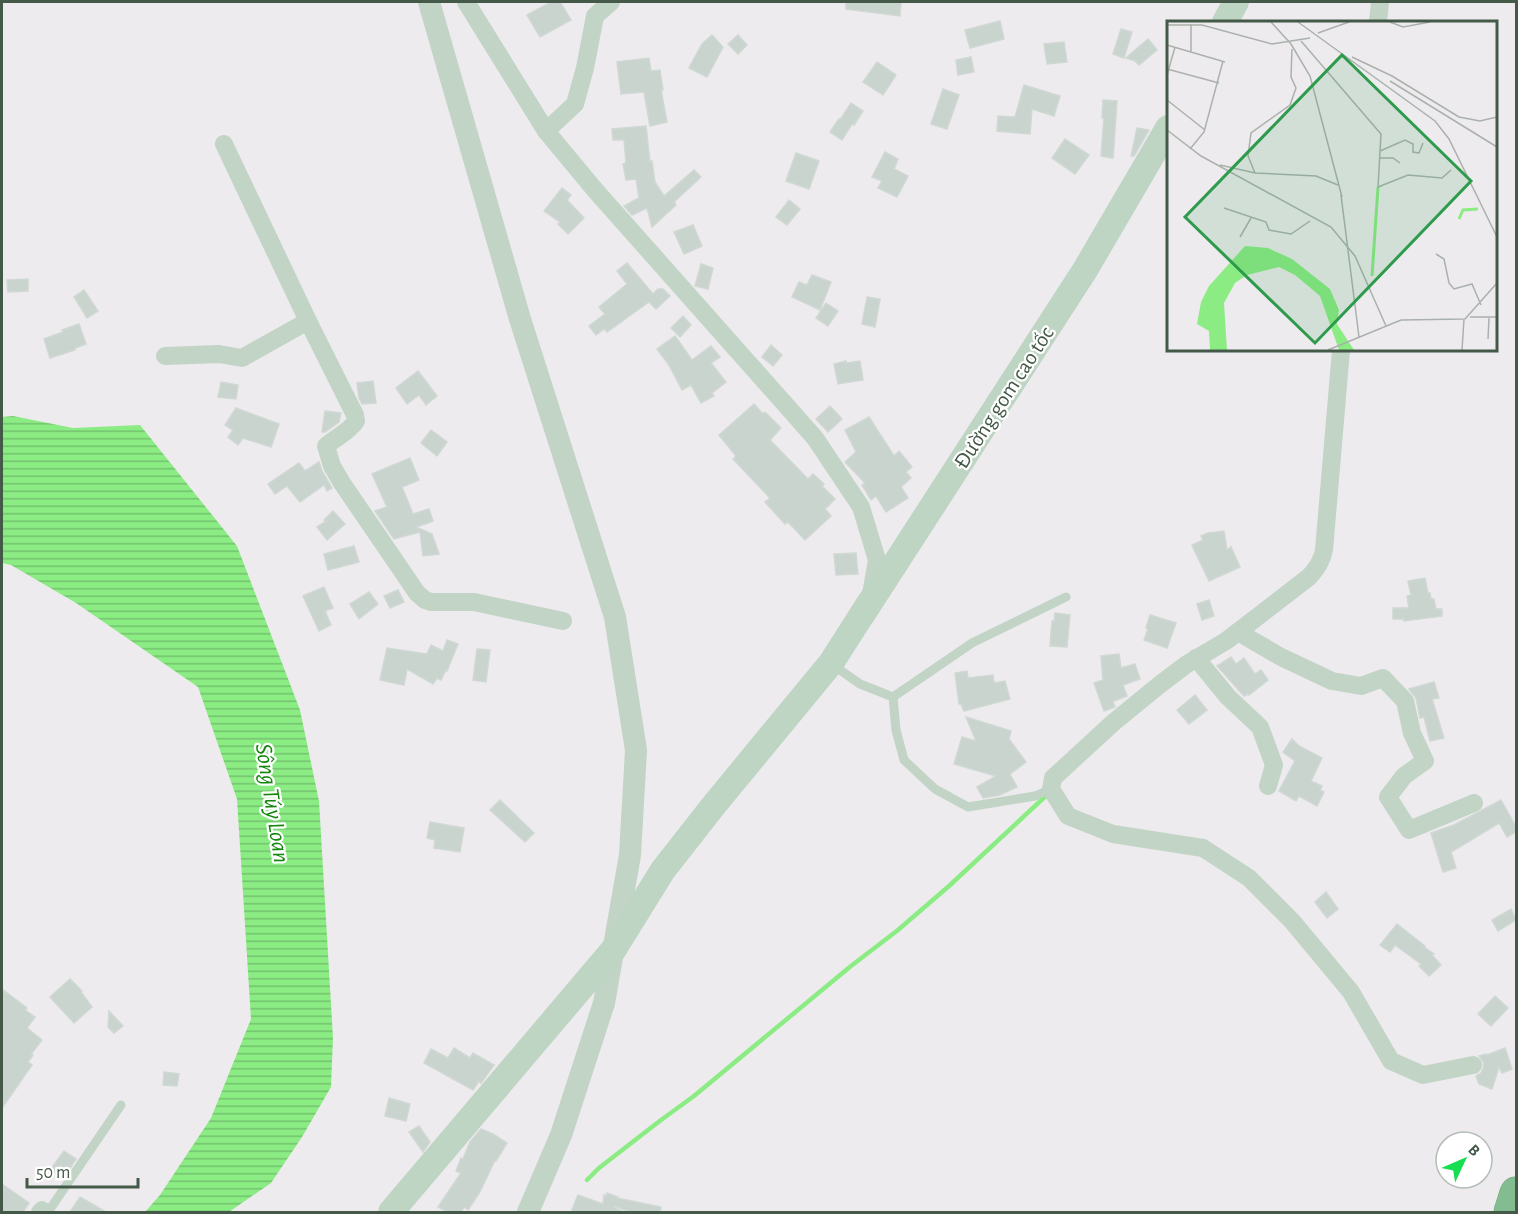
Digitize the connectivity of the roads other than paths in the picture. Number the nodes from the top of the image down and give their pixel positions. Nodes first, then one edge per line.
1 (429, 2) edge
2 (466, 2) edge
3 (611, 2) edge
4 (1236, 2) edge
5 (1380, 2) edge
6 (1226, 21) edge
7 (1378, 21) edge
8 (546, 130) junction
9 (1167, 130) edge
10 (224, 144) dead end
11 (308, 321) junction
12 (1341, 351) edge
13 (165, 356) dead end
14 (1066, 597) dead end
15 (870, 602) joint
16 (563, 621) dead end
17 (1238, 632) junction
18 (1196, 658) junction
19 (831, 663) junction
20 (893, 697) junction
21 (1268, 786) dead end
22 (1052, 789) junction
23 (1474, 803) dead end
24 (614, 949) junction
25 (1473, 1065) dead end
26 (121, 1105) dead end
27 (1516, 1193) edge
28 (44, 1212) edge
29 (391, 1212) edge
30 (528, 1212) edge
31 (1509, 1212) edge

1 - 24 street
2 - 8 street
3 - 8 street
4 - 6 main road
5 - 7 street
8 - 15 street
9 - 19 main road, Đường gom cao tốc
10 - 11 street
11 - 13 street
11 - 16 street
12 - 17 street
14 - 20 lane
15 - 19 main road
17 - 18 street
17 - 23 street
18 - 21 street
18 - 22 street
19 - 20 lane
19 - 24 main road
20 - 22 lane
22 - 25 street
24 - 29 main road
24 - 30 street
26 - 28 lane
27 - 31 highway

